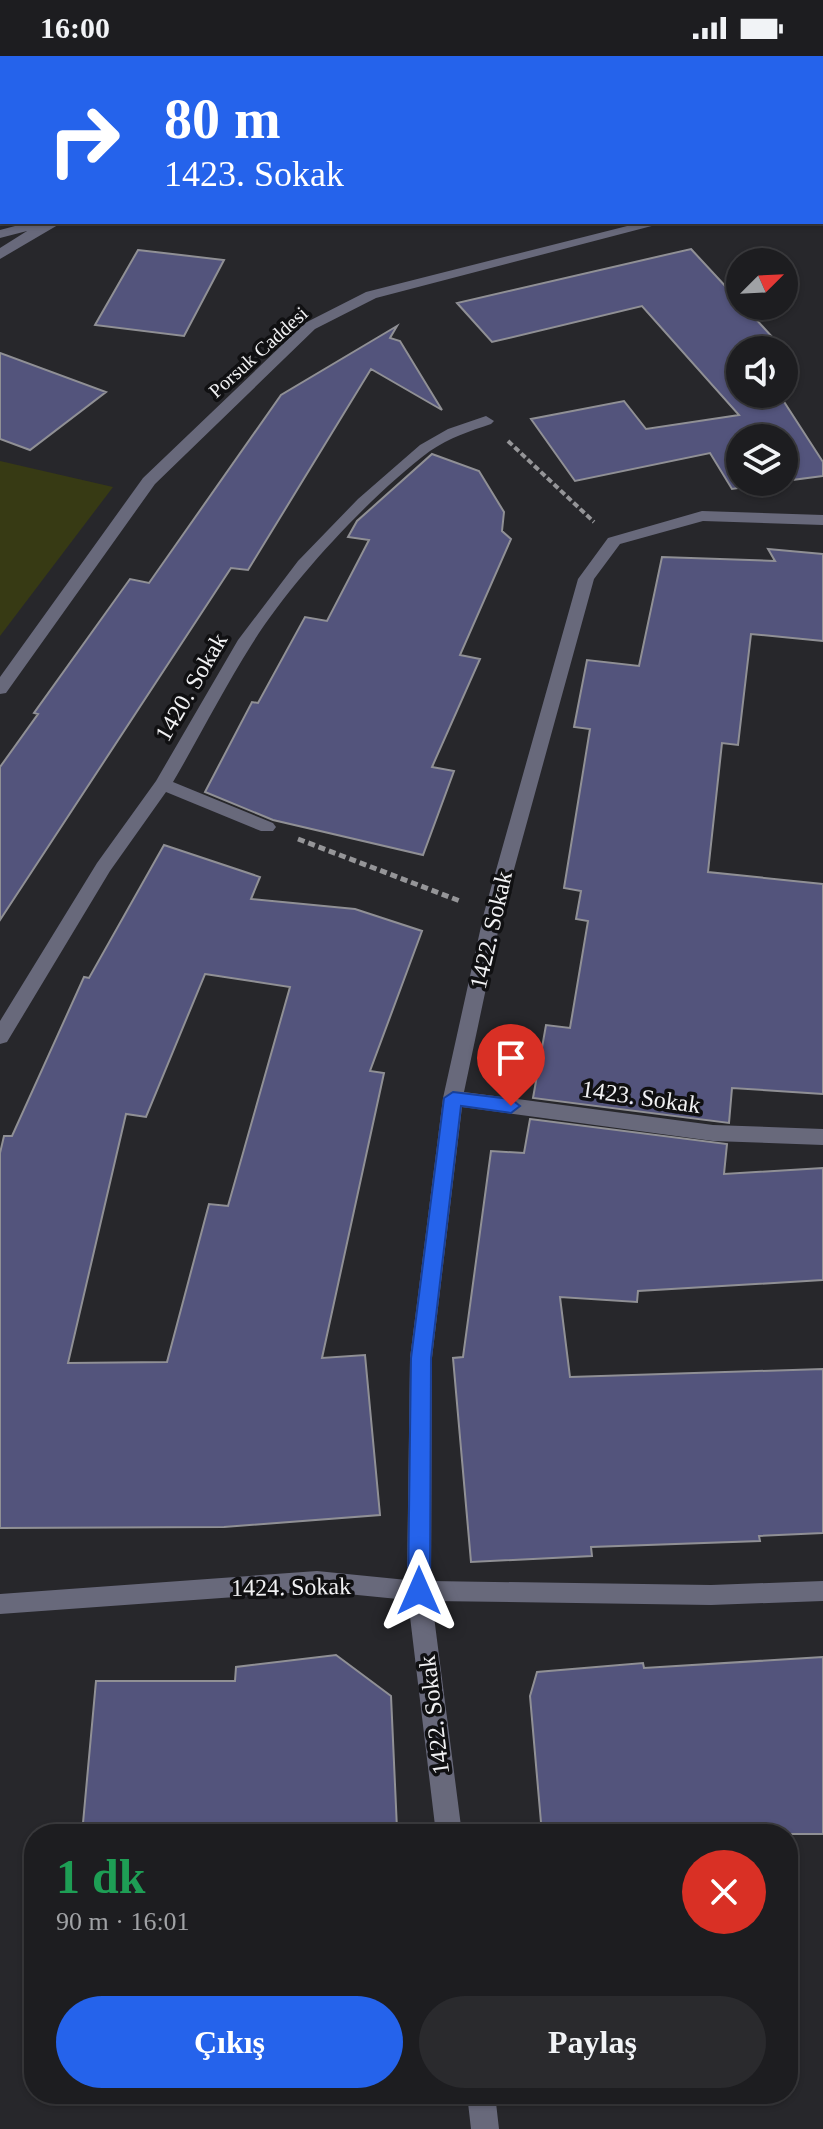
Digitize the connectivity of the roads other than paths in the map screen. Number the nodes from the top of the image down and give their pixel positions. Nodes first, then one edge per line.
1 (38, 224) edge
2 (52, 224) edge
3 (652, 224) edge
4 (0, 234) edge
5 (0, 255) edge
6 (486, 421) road end
7 (823, 520) edge
8 (0, 689) edge
9 (163, 784) junction
10 (267, 827) road end
11 (0, 1037) edge
12 (453, 1098) junction
13 (823, 1137) edge
14 (419, 1591) junction
15 (823, 1591) edge
16 (0, 1604) edge
17 (448, 1824) edge
18 (482, 2104) edge
19 (485, 2129) edge

1 - 4 street
2 - 5 street
3 - 8 street, Porsuk Caddesi
6 - 9 street, 1420. Sokak
7 - 12 street, 1422. Sokak
9 - 10 street
9 - 11 street, 1420. Sokak
12 - 13 street, 1423. Sokak
12 - 14 street, 1422. Sokak
14 - 15 street, 1424. Sokak
14 - 16 street, 1424. Sokak
14 - 17 street, 1422. Sokak
18 - 19 street

